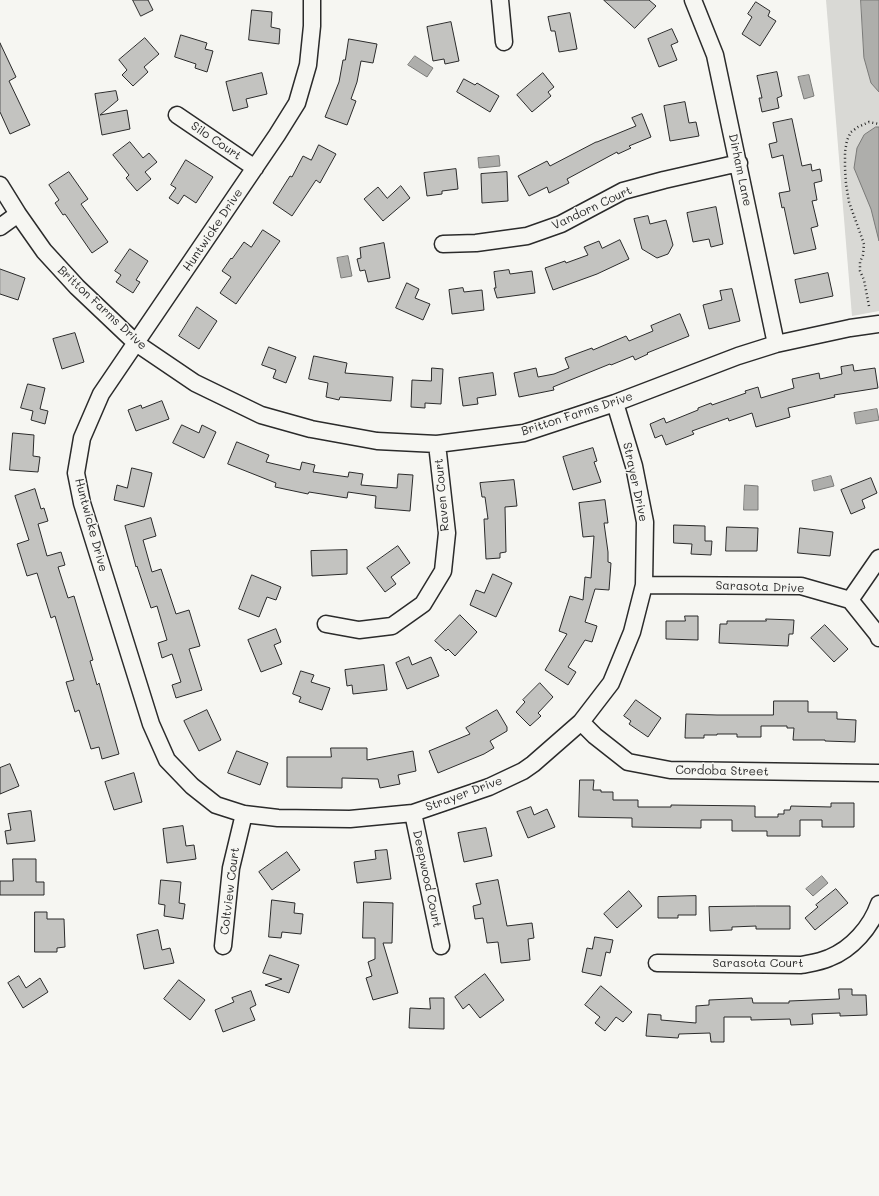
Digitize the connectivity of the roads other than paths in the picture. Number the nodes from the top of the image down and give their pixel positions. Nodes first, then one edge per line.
1 (312, 0) edge
2 (500, 0) edge
3 (693, 0) edge
4 (504, 42) dead end
5 (178, 115) dead end
6 (739, 163) junction
7 (255, 168) junction
8 (0, 185) edge
9 (18, 214) junction
10 (0, 227) edge
11 (443, 244) dead end
12 (879, 324) edge
13 (136, 343) junction
14 (776, 344) junction
15 (615, 403) junction
16 (437, 444) junction
17 (879, 558) edge
18 (644, 585) junction
19 (850, 600) junction
20 (326, 624) dead end
21 (879, 638) edge
22 (581, 722) junction
23 (879, 773) edge
24 (413, 813) junction
25 (244, 814) junction
26 (350, 819) joint
27 (879, 904) edge
28 (223, 946) dead end
29 (441, 946) dead end
30 (657, 962) dead end

1 - 7 street, Huntwicke Drive
2 - 4 street
3 - 6 street, Dirham Lane
5 - 7 street, Silo Court
6 - 11 street, Vandorn Court
6 - 14 street, Dirham Lane
7 - 13 street, Huntwicke Drive
8 - 9 street, Britton Farms Drive
9 - 10 street
9 - 13 street, Britton Farms Drive
12 - 14 street, Britton Farms Drive
13 - 16 street, Britton Farms Drive
13 - 25 street, Huntwicke Drive
14 - 15 street, Britton Farms Drive
15 - 16 street, Britton Farms Drive
15 - 18 street, Strayer Drive
16 - 20 street, Raven Court
17 - 19 street
18 - 19 street, Sarasota Drive
18 - 22 street, Strayer Drive
19 - 21 street
22 - 23 street, Cordoba Street
22 - 24 street, Strayer Drive
24 - 26 street, Strayer Drive
24 - 29 street, Deepwood Court
25 - 26 street, Huntwicke Drive
25 - 28 street, Coltview Court
27 - 30 street, Sarasota Court

